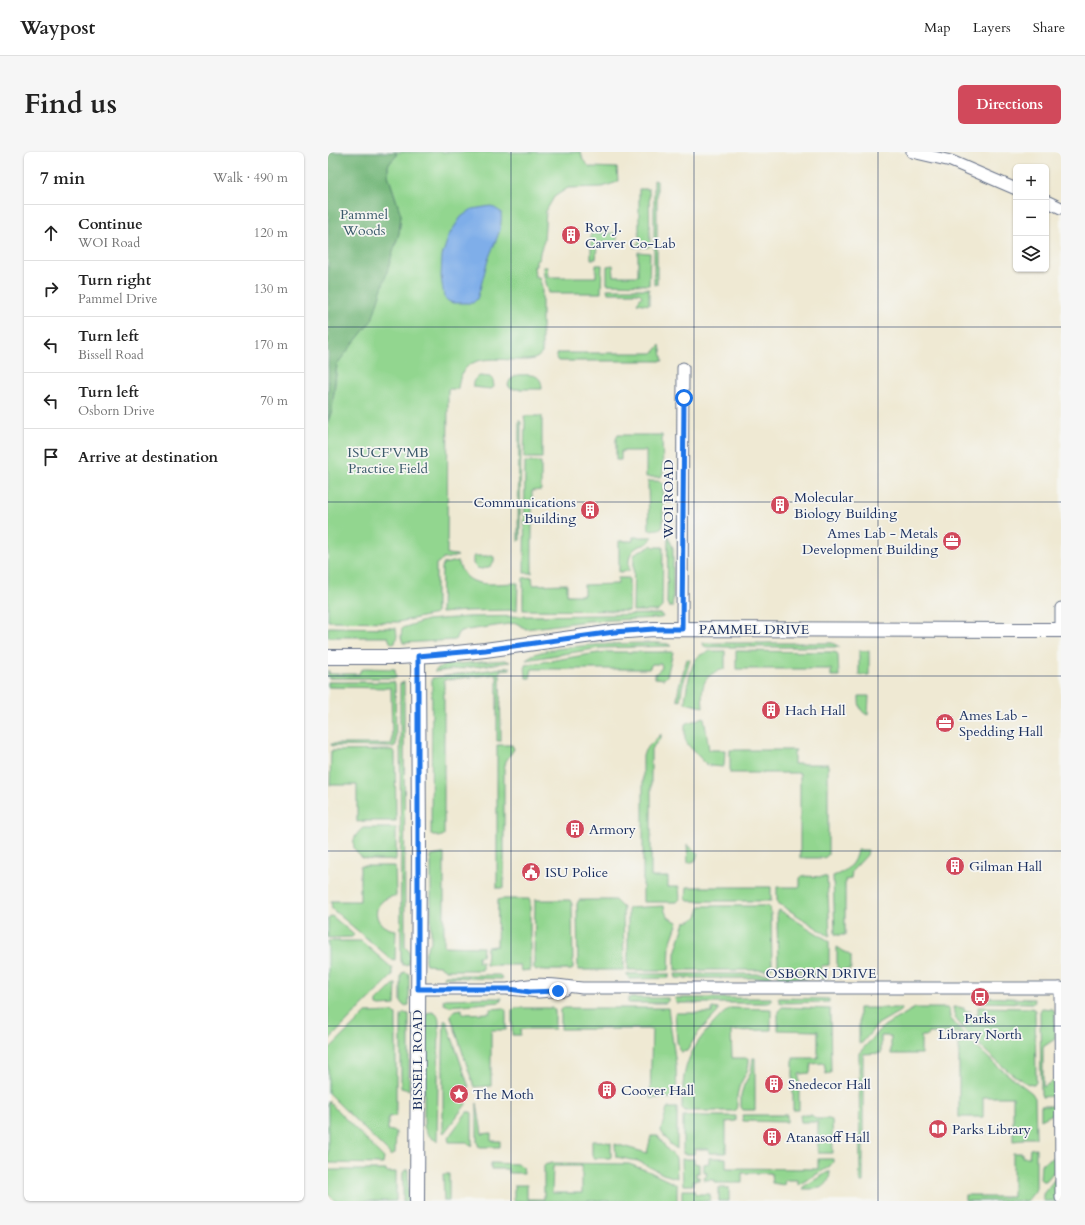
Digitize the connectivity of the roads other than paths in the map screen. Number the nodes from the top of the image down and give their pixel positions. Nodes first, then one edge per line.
1 (912, 152) edge
2 (1013, 188) edge
3 (1049, 202) edge
4 (1061, 208) edge
5 (683, 368) dead end
6 (1061, 608) edge
7 (682, 629) junction
8 (1061, 630) edge
9 (418, 656) junction
10 (328, 657) edge
11 (1060, 988) edge
12 (418, 989) junction
13 (1061, 1198) edge
14 (417, 1201) edge

1 - 2 street
3 - 4 street
5 - 7 street, WOI ROAD
6 - 8 street
7 - 8 street, PAMMEL DRIVE
7 - 9 street, PAMMEL DRIVE
9 - 10 street, PAMMEL DRIVE
9 - 12 street, BISSELL ROAD
11 - 12 street, OSBORN DRIVE
11 - 13 street
12 - 14 street, BISSELL ROAD

